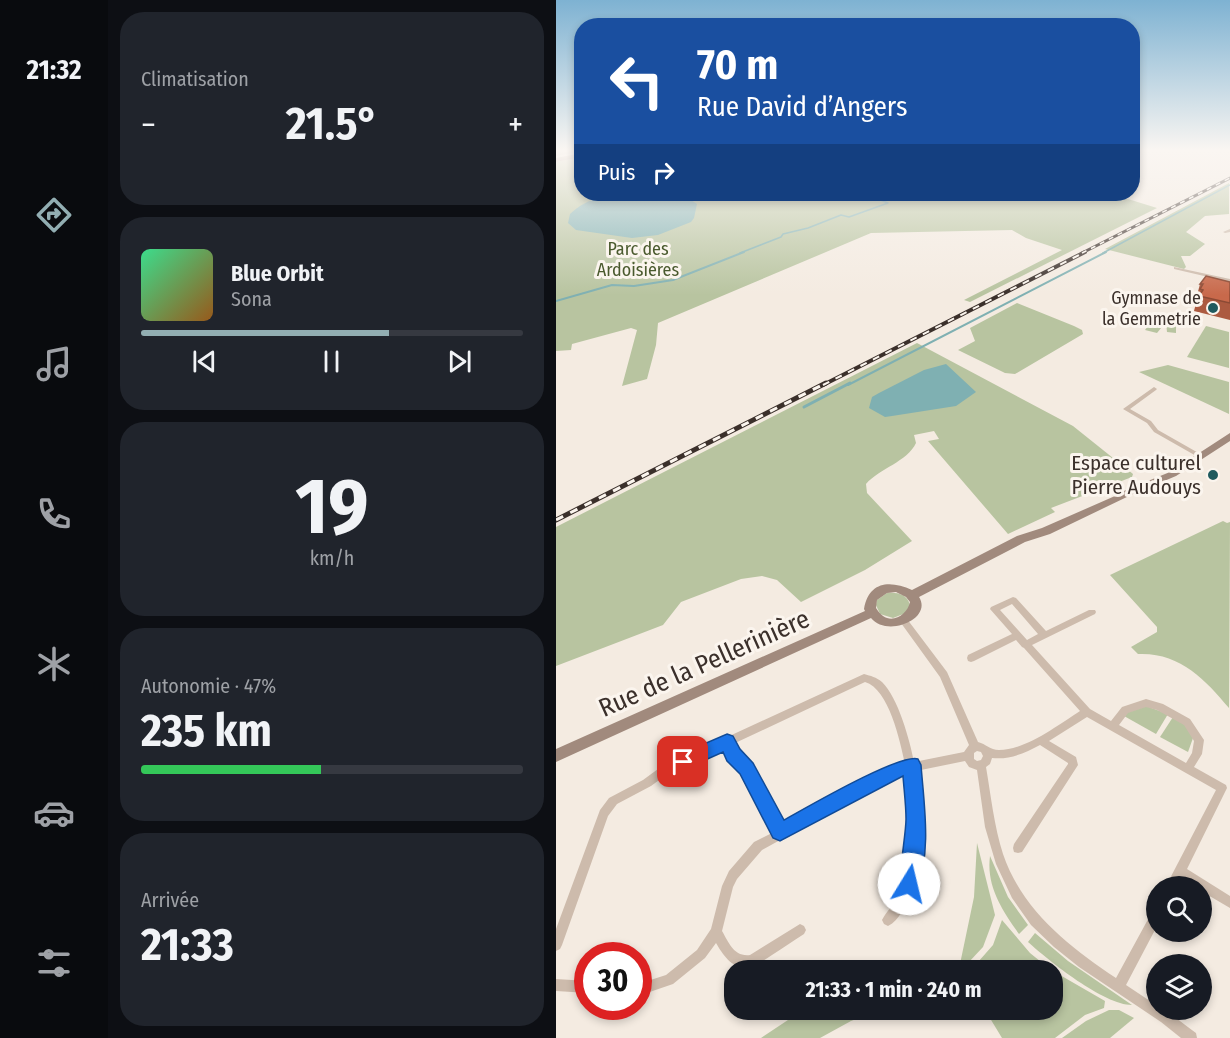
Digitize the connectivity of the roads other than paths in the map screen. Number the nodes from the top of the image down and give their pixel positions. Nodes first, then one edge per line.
1 (1176, 268) dead end
2 (1230, 281) edge
3 (1154, 389) dead end
4 (1230, 436) edge
5 (1200, 456) junction
6 (912, 595) junction
7 (1092, 612) dead end
8 (872, 613) junction
9 (904, 621) junction
10 (1044, 635) junction
11 (1016, 636) junction
12 (1025, 645) junction
13 (971, 658) dead end
14 (1087, 712) junction
15 (1113, 726) junction
16 (1040, 740) junction
17 (727, 742) junction
18 (975, 747) junction
19 (988, 753) junction
20 (556, 756) edge
21 (968, 756) junction
22 (912, 765) junction
23 (981, 765) junction
24 (1188, 769) junction
25 (1226, 791) edge
26 (780, 832) junction
27 (1018, 848) dead end
28 (1180, 871) junction
29 (1177, 876) edge
30 (1230, 903) edge
31 (888, 920) dead end
32 (800, 930) dead end
33 (716, 932) junction
34 (1146, 935) edge
35 (556, 945) edge
36 (556, 985) edge
37 (652, 985) edge
38 (574, 986) edge
39 (1118, 987) junction
40 (1191, 1038) edge

1 - 2 street
3 - 5 street
4 - 5 street
5 - 6 street
6 - 8 street
6 - 9 street
7 - 10 street
8 - 9 street
8 - 20 street, Rue de la Pellerinière
9 - 18 street
10 - 11 street
10 - 12 street
11 - 12 street
11 - 13 street
12 - 14 street
14 - 15 street
14 - 16 street
15 - 24 street
15 - 24 street
16 - 19 street
16 - 27 street
17 - 22 street
17 - 26 street
17 - 35 street
18 - 19 street
18 - 21 street
19 - 23 street
21 - 22 street
21 - 23 street
22 - 26 street
22 - 31 street
23 - 39 street
24 - 25 street
25 - 28 street
26 - 33 street
28 - 29 street
28 - 30 street
32 - 33 street
33 - 37 street
34 - 39 street
36 - 38 street
39 - 40 street

